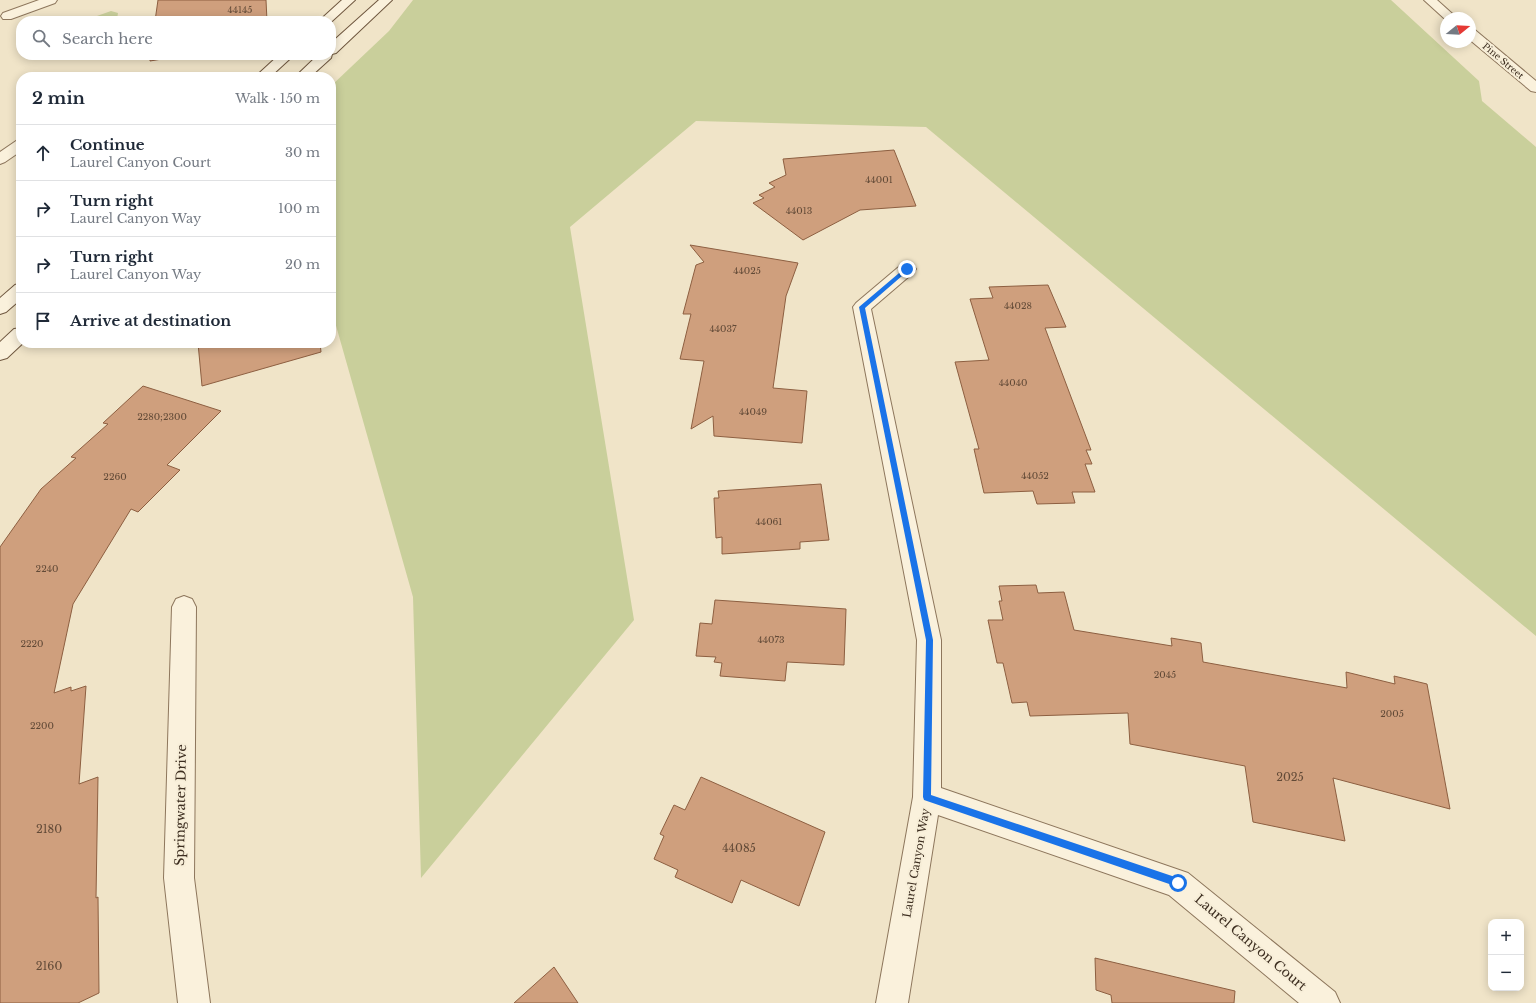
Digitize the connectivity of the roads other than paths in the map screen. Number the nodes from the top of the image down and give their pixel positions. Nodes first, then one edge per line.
1 (51, 0) edge
2 (349, 0) edge
3 (386, 0) edge
4 (1430, 0) edge
5 (1444, 12) edge
6 (7, 16) dead end
7 (331, 16) edge
8 (1476, 39) edge
9 (336, 45) edge
10 (281, 60) edge
11 (321, 60) edge
12 (268, 72) edge
13 (307, 72) edge
14 (1536, 88) edge
15 (16, 148) edge
16 (0, 159) edge
17 (907, 269) dead end
18 (16, 294) edge
19 (0, 308) edge
20 (16, 339) edge
21 (0, 353) edge
22 (184, 607) dead end
23 (927, 797) junction
24 (194, 1003) edge
25 (892, 1003) edge
26 (1324, 1003) edge

1 - 6 street
2 - 7 street
3 - 9 street
4 - 5 street
8 - 14 street, Pine Street
10 - 12 street
11 - 13 street
15 - 16 street
17 - 23 street, Laurel Canyon Way
18 - 19 street
20 - 21 street
22 - 24 street, Springwater Drive
23 - 25 street, Laurel Canyon Way
23 - 26 street, Laurel Canyon Court

